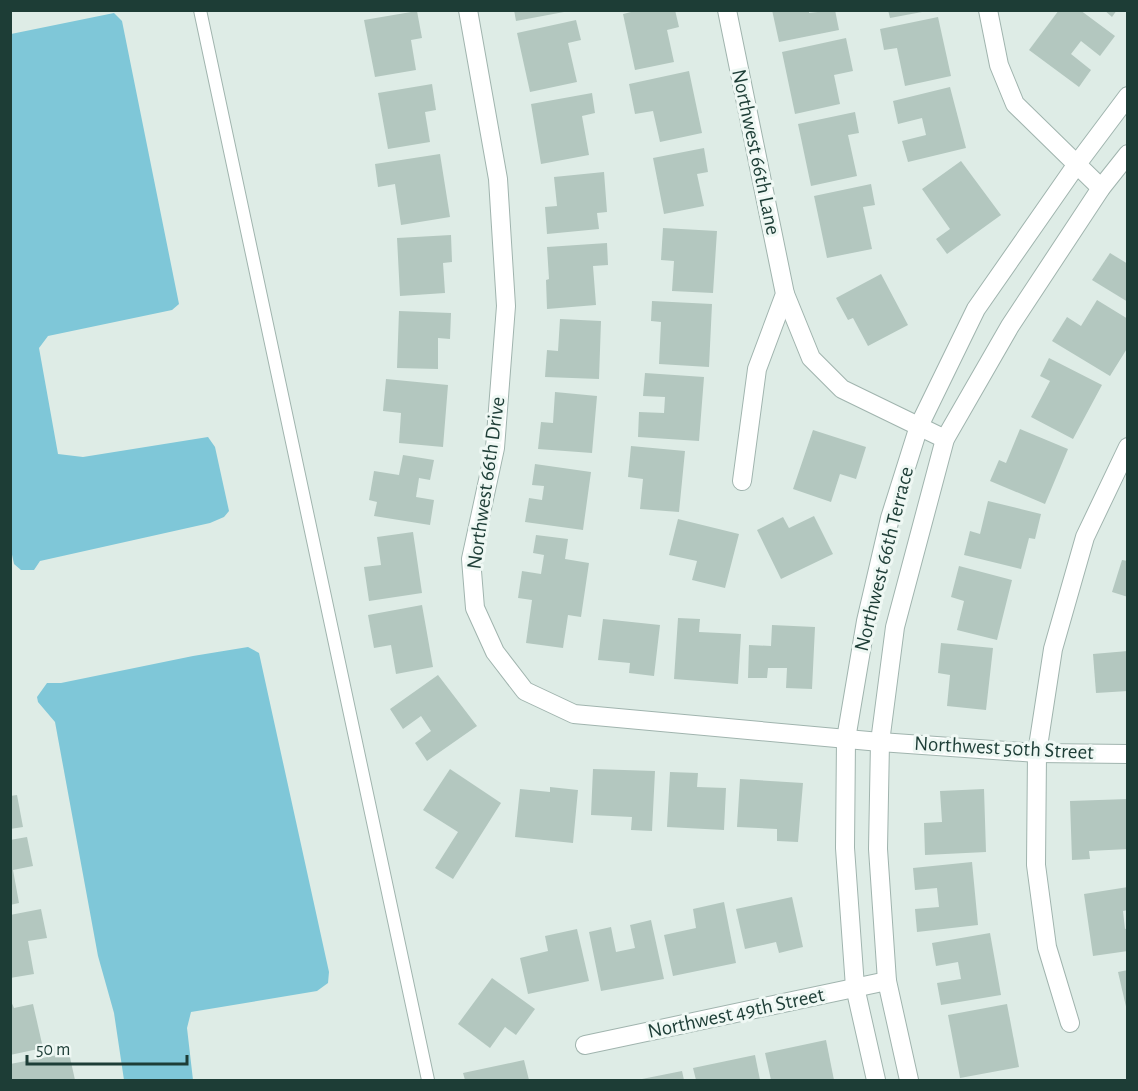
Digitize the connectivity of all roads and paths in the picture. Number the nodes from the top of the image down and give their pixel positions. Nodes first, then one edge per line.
1 (200, 10) edge
2 (468, 10) edge
3 (727, 10) edge
4 (988, 10) edge
5 (1128, 96) edge
6 (1128, 154) edge
7 (1077, 164) junction
8 (1101, 188) junction
9 (785, 294) junction
10 (919, 426) junction
11 (945, 439) junction
12 (1128, 447) edge
13 (742, 481) dead end
14 (846, 739) junction
15 (880, 742) junction
16 (1037, 753) junction
17 (1128, 754) edge
18 (887, 981) junction
19 (855, 987) junction
20 (1070, 1023) dead end
21 (585, 1045) dead end
22 (428, 1080) edge
23 (876, 1080) edge
24 (909, 1080) edge

1 - 22 lane
2 - 14 street, Northwest 66th Drive
3 - 9 street, Northwest 66th Lane
4 - 7 street
5 - 7 street, Northwest 66th Terrace
6 - 8 street, Northwest 66th Terrace
7 - 8 street
7 - 10 street, Northwest 66th Terrace
8 - 11 street, Northwest 66th Terrace
9 - 10 street, Northwest 66th Lane
9 - 13 street
10 - 11 street, Northwest 66th Lane
10 - 14 street, Northwest 66th Terrace
11 - 15 street, Northwest 66th Terrace
12 - 16 street
14 - 15 street, Northwest 66th Drive
14 - 19 street, Northwest 66th Terrace
15 - 16 street, Northwest 50th Street
15 - 18 street, Northwest 66th Terrace
16 - 17 street, Northwest 50th Street
16 - 20 street
18 - 19 street, Northwest 49th Street
18 - 24 street, Northwest 66th Terrace
19 - 21 street, Northwest 49th Street
19 - 23 street, Northwest 66th Terrace

